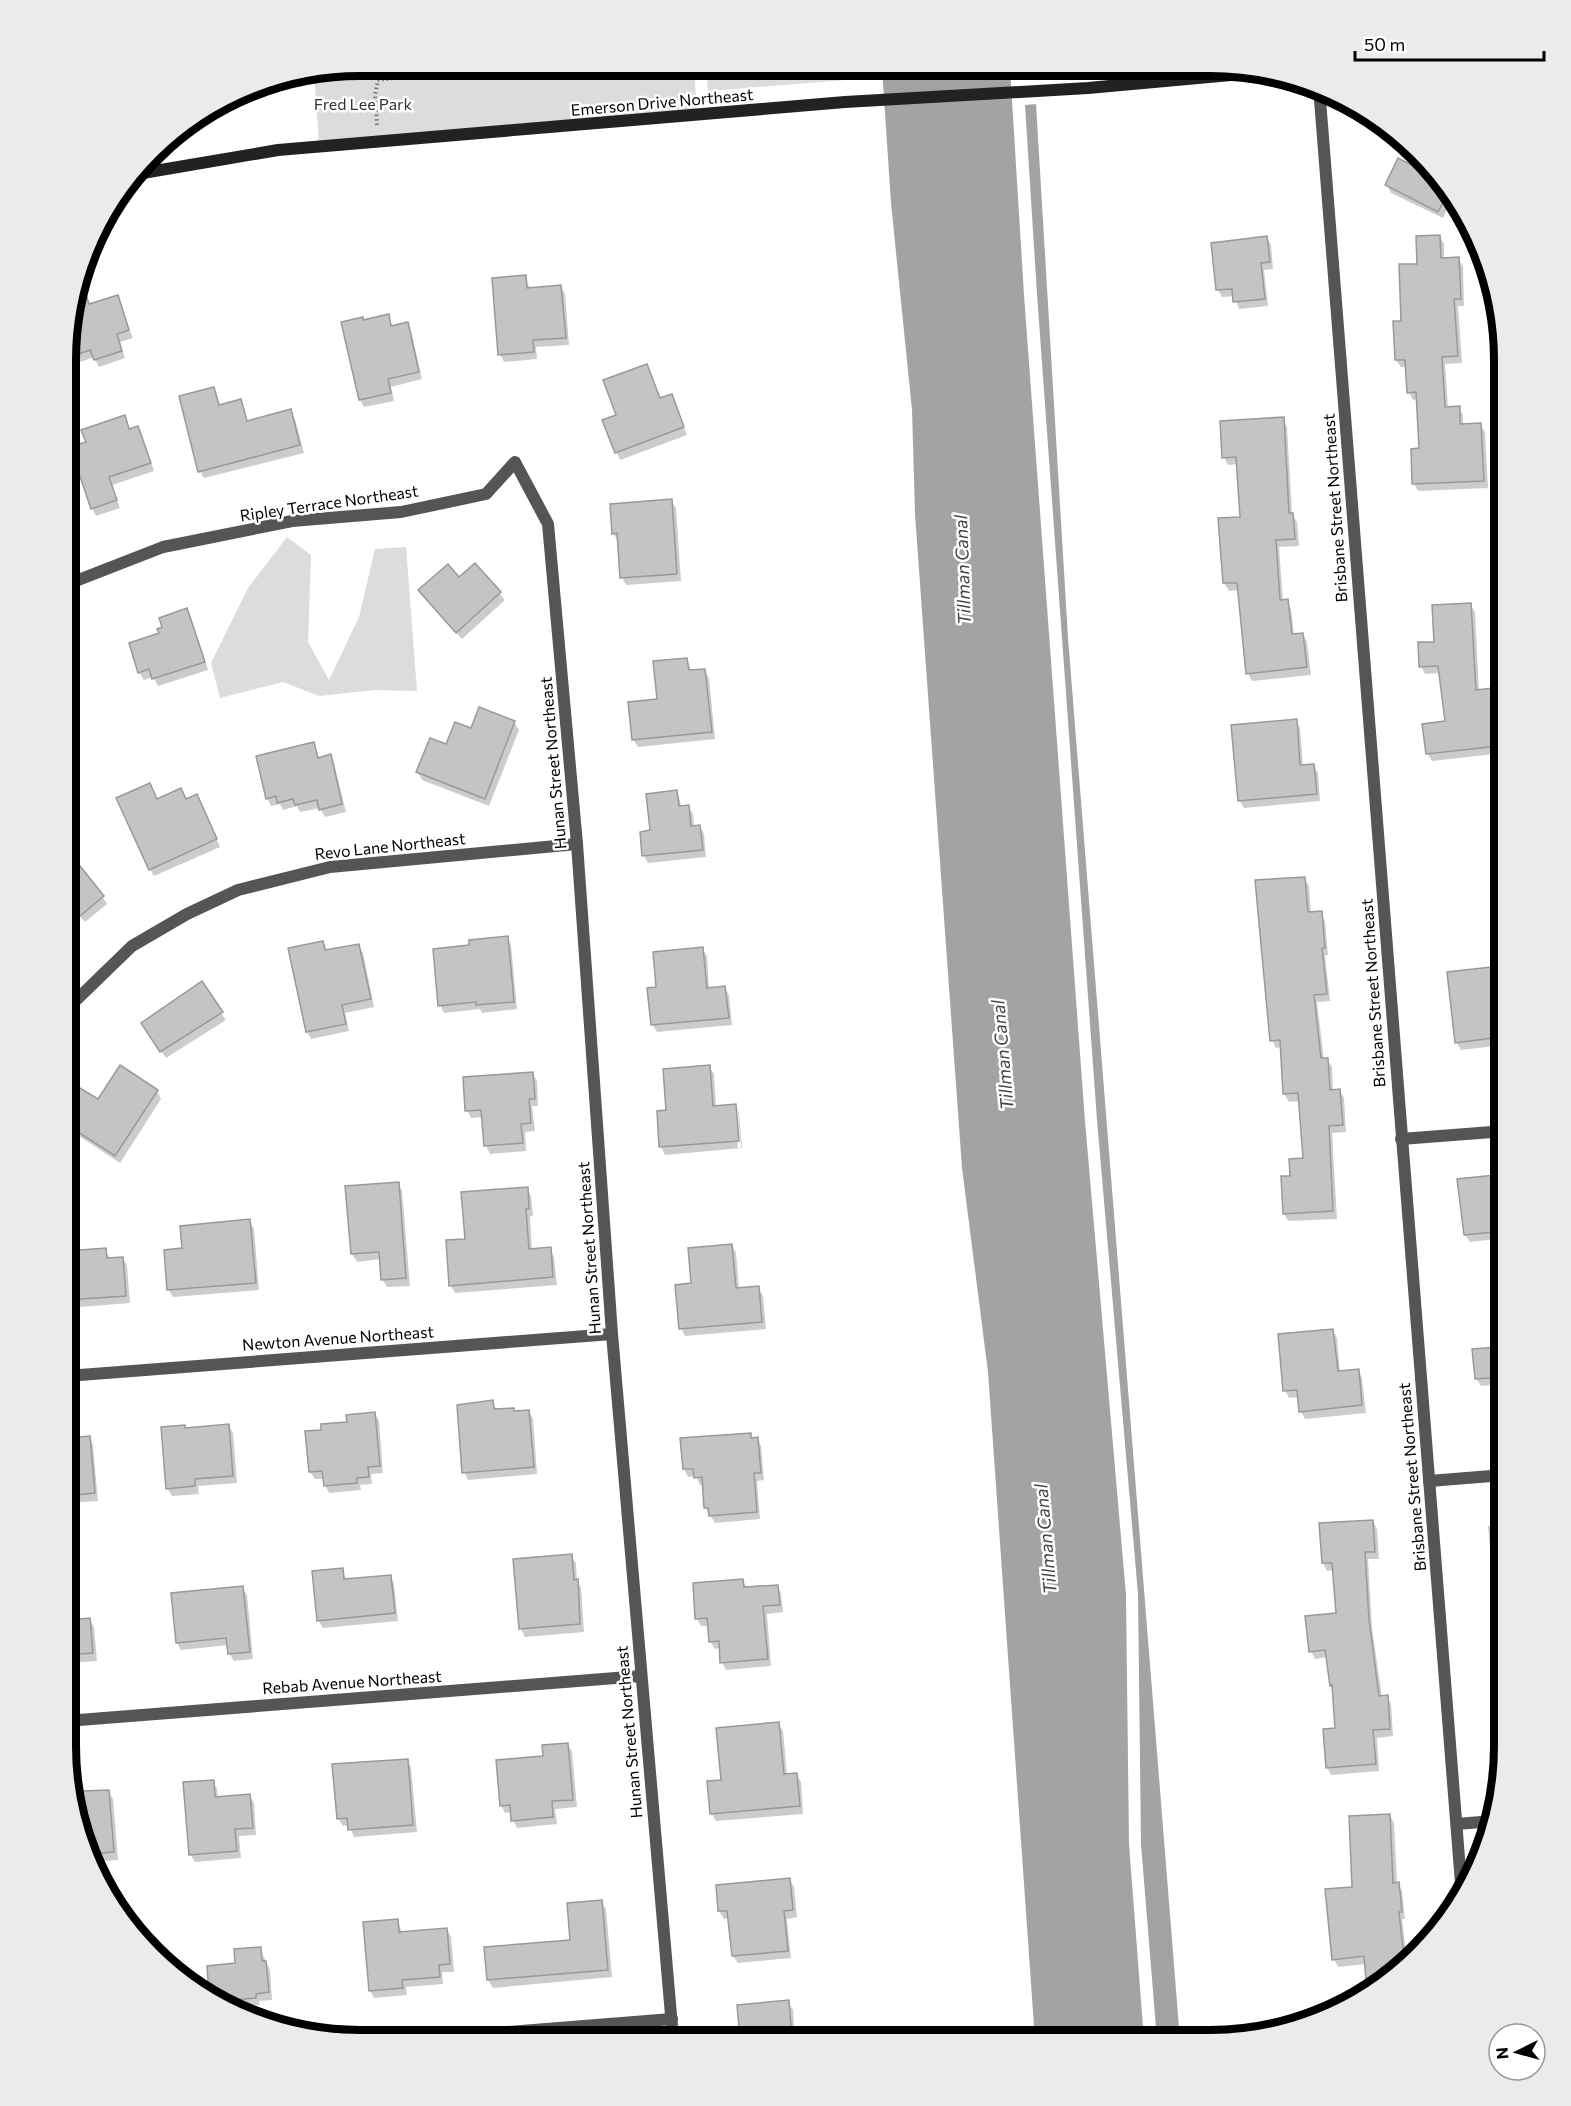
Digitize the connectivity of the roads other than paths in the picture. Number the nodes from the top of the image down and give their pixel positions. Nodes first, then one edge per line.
1 (1217, 76) edge
2 (1320, 98) edge
3 (148, 172) edge
4 (515, 462) joint
5 (76, 581) edge
6 (577, 844) junction
7 (76, 1000) edge
8 (1494, 1132) edge
9 (1401, 1139) junction
10 (612, 1334) junction
11 (76, 1375) edge
12 (1494, 1476) edge
13 (1429, 1481) junction
14 (641, 1676) junction
15 (76, 1720) edge
16 (1484, 1822) edge
17 (1457, 1824) junction
18 (1461, 1880) edge
19 (672, 2019) junction
20 (534, 2030) edge
21 (673, 2030) edge

1 - 3 street, Emerson Drive Northeast
2 - 9 street, Brisbane Street Northeast
4 - 5 street, Ripley Terrace Northeast
4 - 6 street, Hunan Street Northeast
6 - 7 street, Revo Lane Northeast
6 - 10 street, Hunan Street Northeast
8 - 9 street
9 - 13 street, Brisbane Street Northeast
10 - 11 street, Newton Avenue Northeast
10 - 14 street, Hunan Street Northeast
12 - 13 street
13 - 17 street, Brisbane Street Northeast
14 - 15 street, Rebab Avenue Northeast
14 - 19 street, Hunan Street Northeast
16 - 17 street
17 - 18 street, Brisbane Street Northeast
19 - 20 street
19 - 21 street, Hunan Street Northeast

